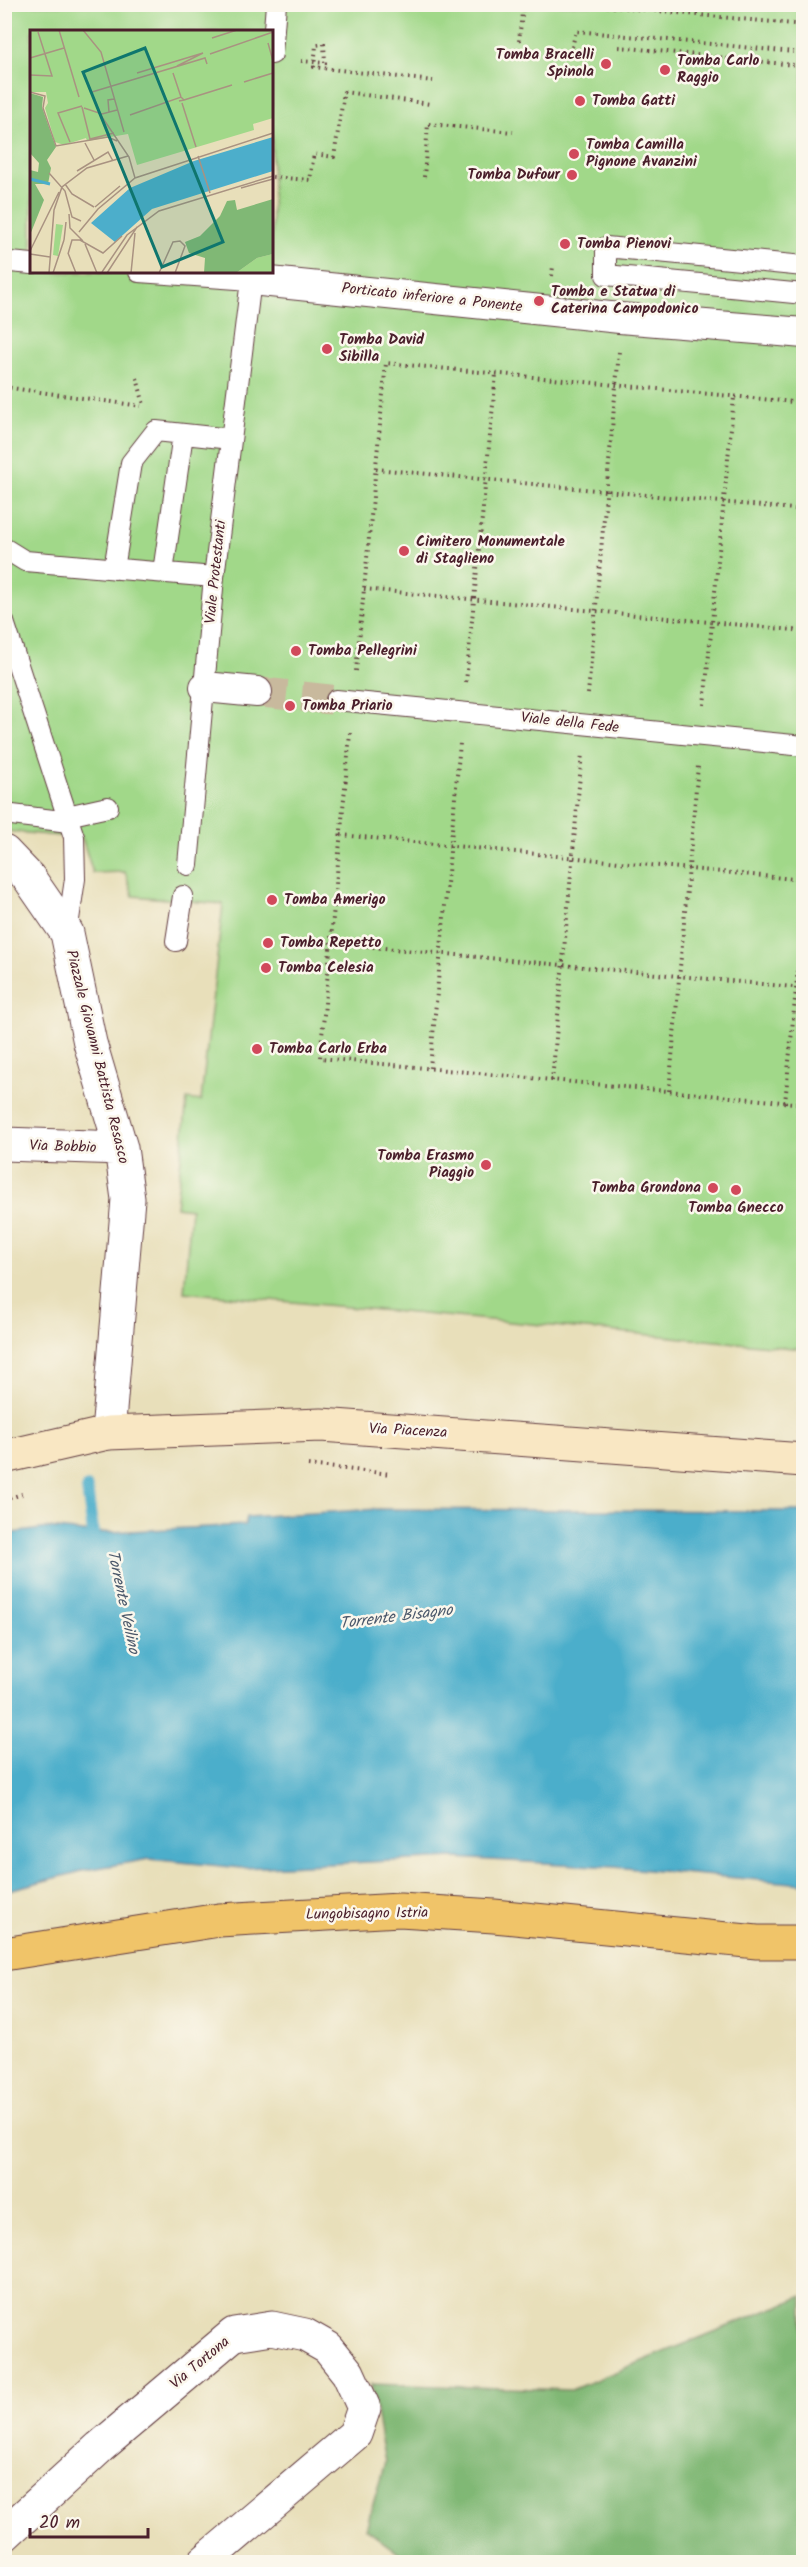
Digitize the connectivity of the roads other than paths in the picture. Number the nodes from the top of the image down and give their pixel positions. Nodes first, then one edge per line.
1 (276, 4) edge
2 (273, 42) edge
3 (10, 262) dead end
4 (30, 264) edge
5 (804, 266) edge
6 (163, 273) edge
7 (258, 277) edge
8 (804, 294) edge
9 (804, 333) edge
10 (183, 434) junction
11 (231, 439) junction
12 (4, 548) edge
13 (114, 569) junction
14 (164, 573) junction
15 (214, 577) junction
16 (4, 622) edge
17 (205, 687) junction
18 (257, 692) tunnel mouth
19 (336, 700) tunnel mouth
20 (804, 746) edge
21 (108, 807) dead end
22 (4, 814) edge
23 (70, 825) junction
24 (4, 852) edge
25 (188, 865) dead end
26 (183, 896) dead end
27 (67, 933) junction
28 (176, 941) dead end
29 (4, 1144) edge
30 (121, 1148) junction
31 (108, 1433) junction
32 (8, 1456) edge
33 (804, 1460) edge
34 (757, 1942) junction
35 (804, 1942) edge
36 (804, 1950) edge
37 (4, 1954) edge
38 (4, 2535) edge
39 (204, 2562) edge

1 - 2 lane
3 - 4 lane
5 - 8 lane
6 - 7 lane
7 - 9 street, Porticato inferiore a Ponente
7 - 11 lane, Viale Protestanti
10 - 11 lane
10 - 13 lane
10 - 14 lane
11 - 15 lane, Viale Protestanti
12 - 13 lane
13 - 14 lane
14 - 15 lane
15 - 17 lane, Viale Protestanti
16 - 23 lane
17 - 18 street
17 - 25 lane, Viale Protestanti
19 - 20 lane, Viale della Fede
21 - 23 lane
22 - 23 lane
23 - 27 lane
24 - 27 street
26 - 28 lane
27 - 30 street, Piazzale Giovanni Battista Resasco
29 - 30 street, Via Bobbio
30 - 31 street, Piazzale Giovanni Battista Resasco
31 - 32 main road, Via Piacenza
31 - 33 main road, Via Piacenza
34 - 35 main road, Lungobisagno Istria
34 - 36 main road
34 - 37 main road, Lungobisagno Istria
38 - 39 street, Via Tortona

